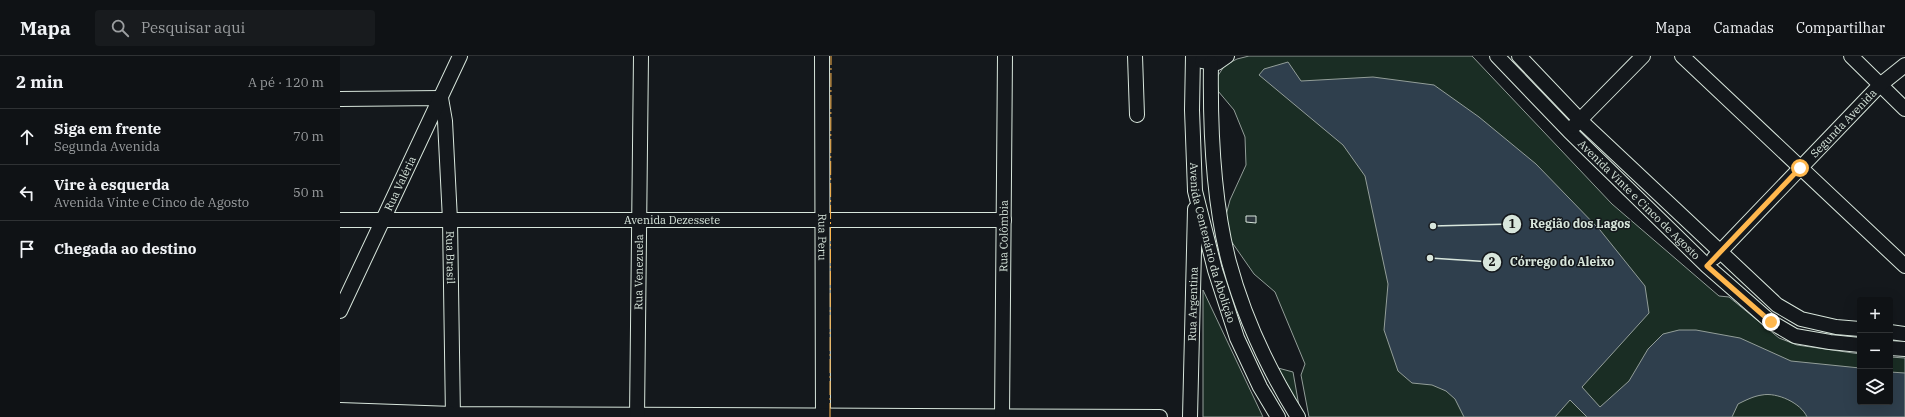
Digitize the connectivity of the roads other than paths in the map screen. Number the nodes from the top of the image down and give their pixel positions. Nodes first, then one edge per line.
1 (460, 56) edge
2 (641, 56) edge
3 (822, 56) edge
4 (1005, 56) edge
5 (1135, 56) edge
6 (1195, 56) edge
7 (1227, 56) edge
8 (1497, 56) edge
9 (1519, 56) edge
10 (1642, 56) edge
11 (1682, 56) edge
12 (1851, 56) edge
13 (1211, 63) junction
14 (1905, 65) edge
15 (1880, 85) junction
16 (441, 98) junction
17 (340, 99) edge
18 (1905, 109) edge
19 (1137, 115) dead end
20 (1580, 120) junction
21 (1569, 131) junction
22 (1800, 168) junction
23 (1195, 191) junction
24 (340, 220) edge
25 (384, 220) junction
26 (450, 220) junction
27 (639, 220) junction
28 (822, 220) junction
29 (1004, 220) junction
30 (1720, 252) junction
31 (1707, 266) junction
32 (1905, 266) edge
33 (340, 311) edge
34 (1857, 329) edge
35 (1893, 332) edge
36 (1905, 334) edge
37 (1857, 345) edge
38 (1893, 348) edge
39 (1905, 349) edge
40 (340, 410) edge
41 (453, 415) edge
42 (638, 416) edge
43 (823, 416) edge
44 (1002, 416) edge
45 (1160, 417) edge
46 (1190, 417) edge
47 (1278, 417) edge
48 (1298, 417) edge

1 - 16 street, Rua Valéria
2 - 27 street, Rua Venezuela
3 - 28 street, Rua Peru
4 - 29 street, Rua Colômbia
5 - 19 street
6 - 13 street
6 - 23 street, Avenida Centenário da Abolição
7 - 13 street
8 - 21 street, Avenida Vinte e Cinco de Agosto
9 - 20 street, Avenida Vinte e Cinco de Agosto
10 - 20 street
11 - 22 street
12 - 15 street
13 - 48 street, Avenida Centenário da Abolição
14 - 15 street, Segunda Avenida
15 - 18 street
15 - 22 street, Segunda Avenida
16 - 17 street
16 - 25 street, Rua Valéria
16 - 26 street, Rua Brasil
20 - 21 street
20 - 30 street, Avenida Vinte e Cinco de Agosto
21 - 31 street, Avenida Vinte e Cinco de Agosto
22 - 30 street, Segunda Avenida
22 - 32 street
23 - 46 street, Rua Argentina
23 - 47 street, Avenida Centenário da Abolição
24 - 25 street, Avenida Dezessete
25 - 26 street, Avenida Dezessete
25 - 33 street, Rua Valéria
26 - 27 street, Avenida Dezessete
26 - 41 street, Rua Brasil
27 - 28 street, Avenida Dezessete
27 - 42 street, Rua Venezuela
28 - 29 street, Avenida Dezessete
28 - 43 street, Rua Peru
29 - 44 street, Rua Colômbia
30 - 31 street, Segunda Avenida
30 - 34 street, Avenida Vinte e Cinco de Agosto
31 - 37 street, Avenida Vinte e Cinco de Agosto
35 - 36 street
38 - 39 street
40 - 41 street
41 - 42 street
42 - 43 street
43 - 44 street
44 - 45 street

